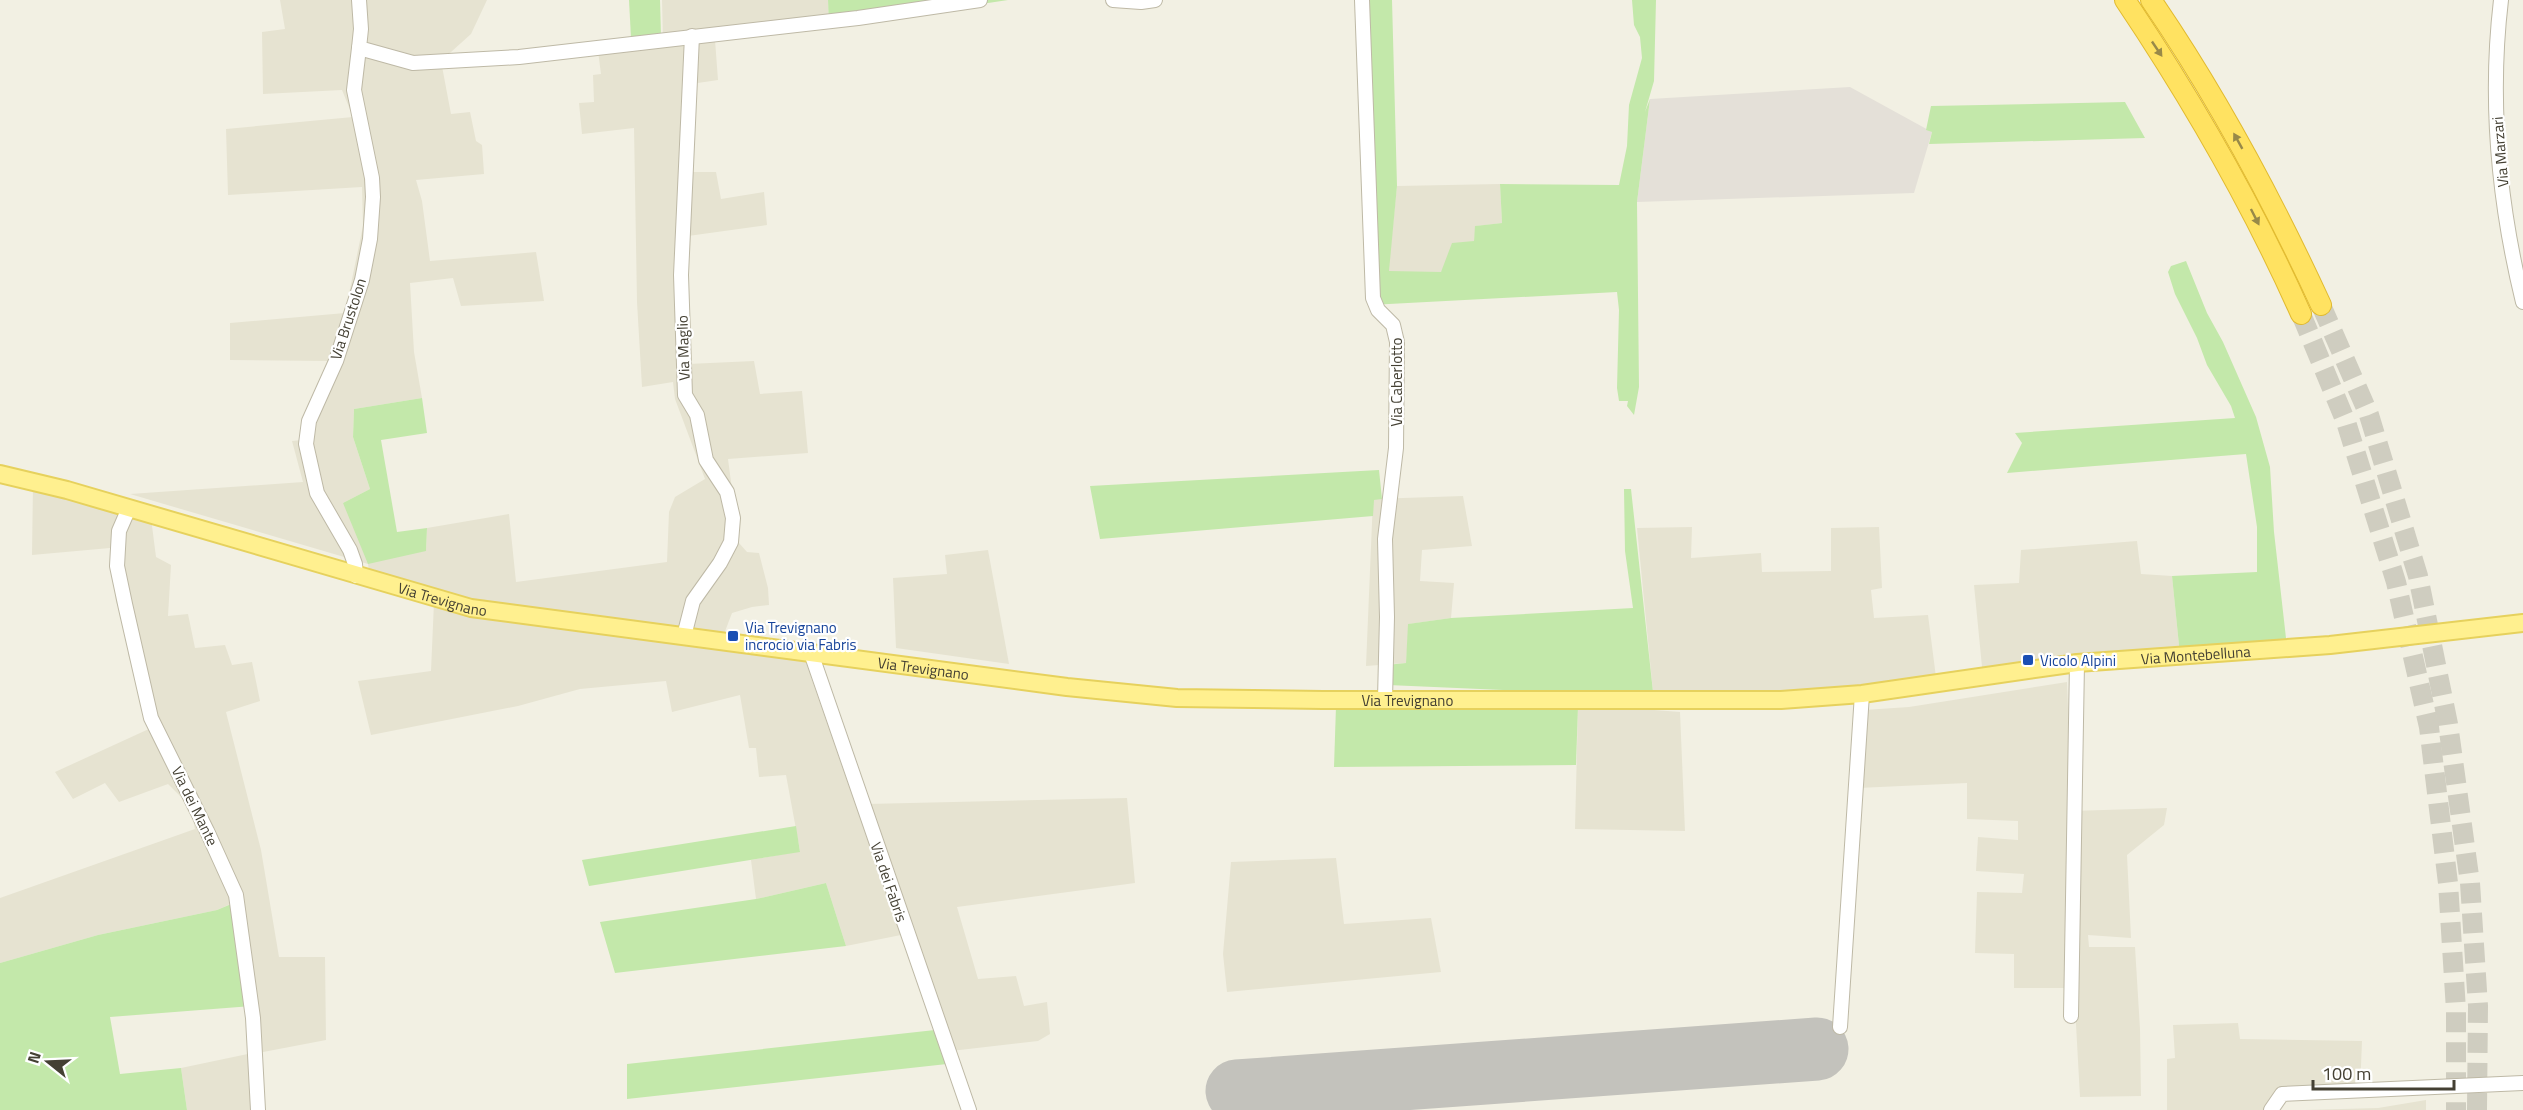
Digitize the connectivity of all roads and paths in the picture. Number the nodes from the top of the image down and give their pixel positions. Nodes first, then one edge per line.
1 (359, 0) edge
2 (980, 0) edge
3 (1113, 0) edge
4 (1155, 0) edge
5 (1362, 0) edge
6 (2125, 0) edge
7 (2151, 0) edge
8 (2501, 0) edge
9 (692, 36) junction
10 (359, 48) junction
11 (2523, 302) edge
12 (2321, 305) tunnel mouth
13 (2301, 314) tunnel mouth
14 (0, 474) edge
15 (129, 508) junction
16 (356, 576) junction
17 (2523, 622) edge
18 (684, 636) junction
19 (811, 653) junction
20 (2077, 663) junction
21 (1862, 694) junction
22 (1385, 699) junction
23 (1654, 699) joint
24 (2071, 1016) dead end
25 (1840, 1028) dead end
26 (2523, 1083) edge
27 (258, 1110) edge
28 (969, 1110) edge
29 (2271, 1110) edge

1 - 10 street
2 - 9 street
3 - 4 street
5 - 22 street, Via Caberlotto
6 -> 13 highway
12 -> 7 highway
8 - 11 street, Via Marzari
9 - 10 street
9 - 18 street, Via Maglio
10 - 16 street, Via Brustolon
14 - 15 main road, Via Trevignano
15 - 16 main road, Via Trevignano
15 - 27 street, Via dei Mante
16 - 18 main road, Via Trevignano
17 - 20 main road, Via Montebelluna
18 - 19 main road, Via Trevignano
19 - 22 main road, Via Trevignano
19 - 28 street, Via dei Fabris
20 - 21 main road, Via Montebelluna
20 - 24 street
21 - 23 main road, Via Montebelluna
21 - 25 street
22 - 23 main road, Via Trevignano
26 - 29 street

